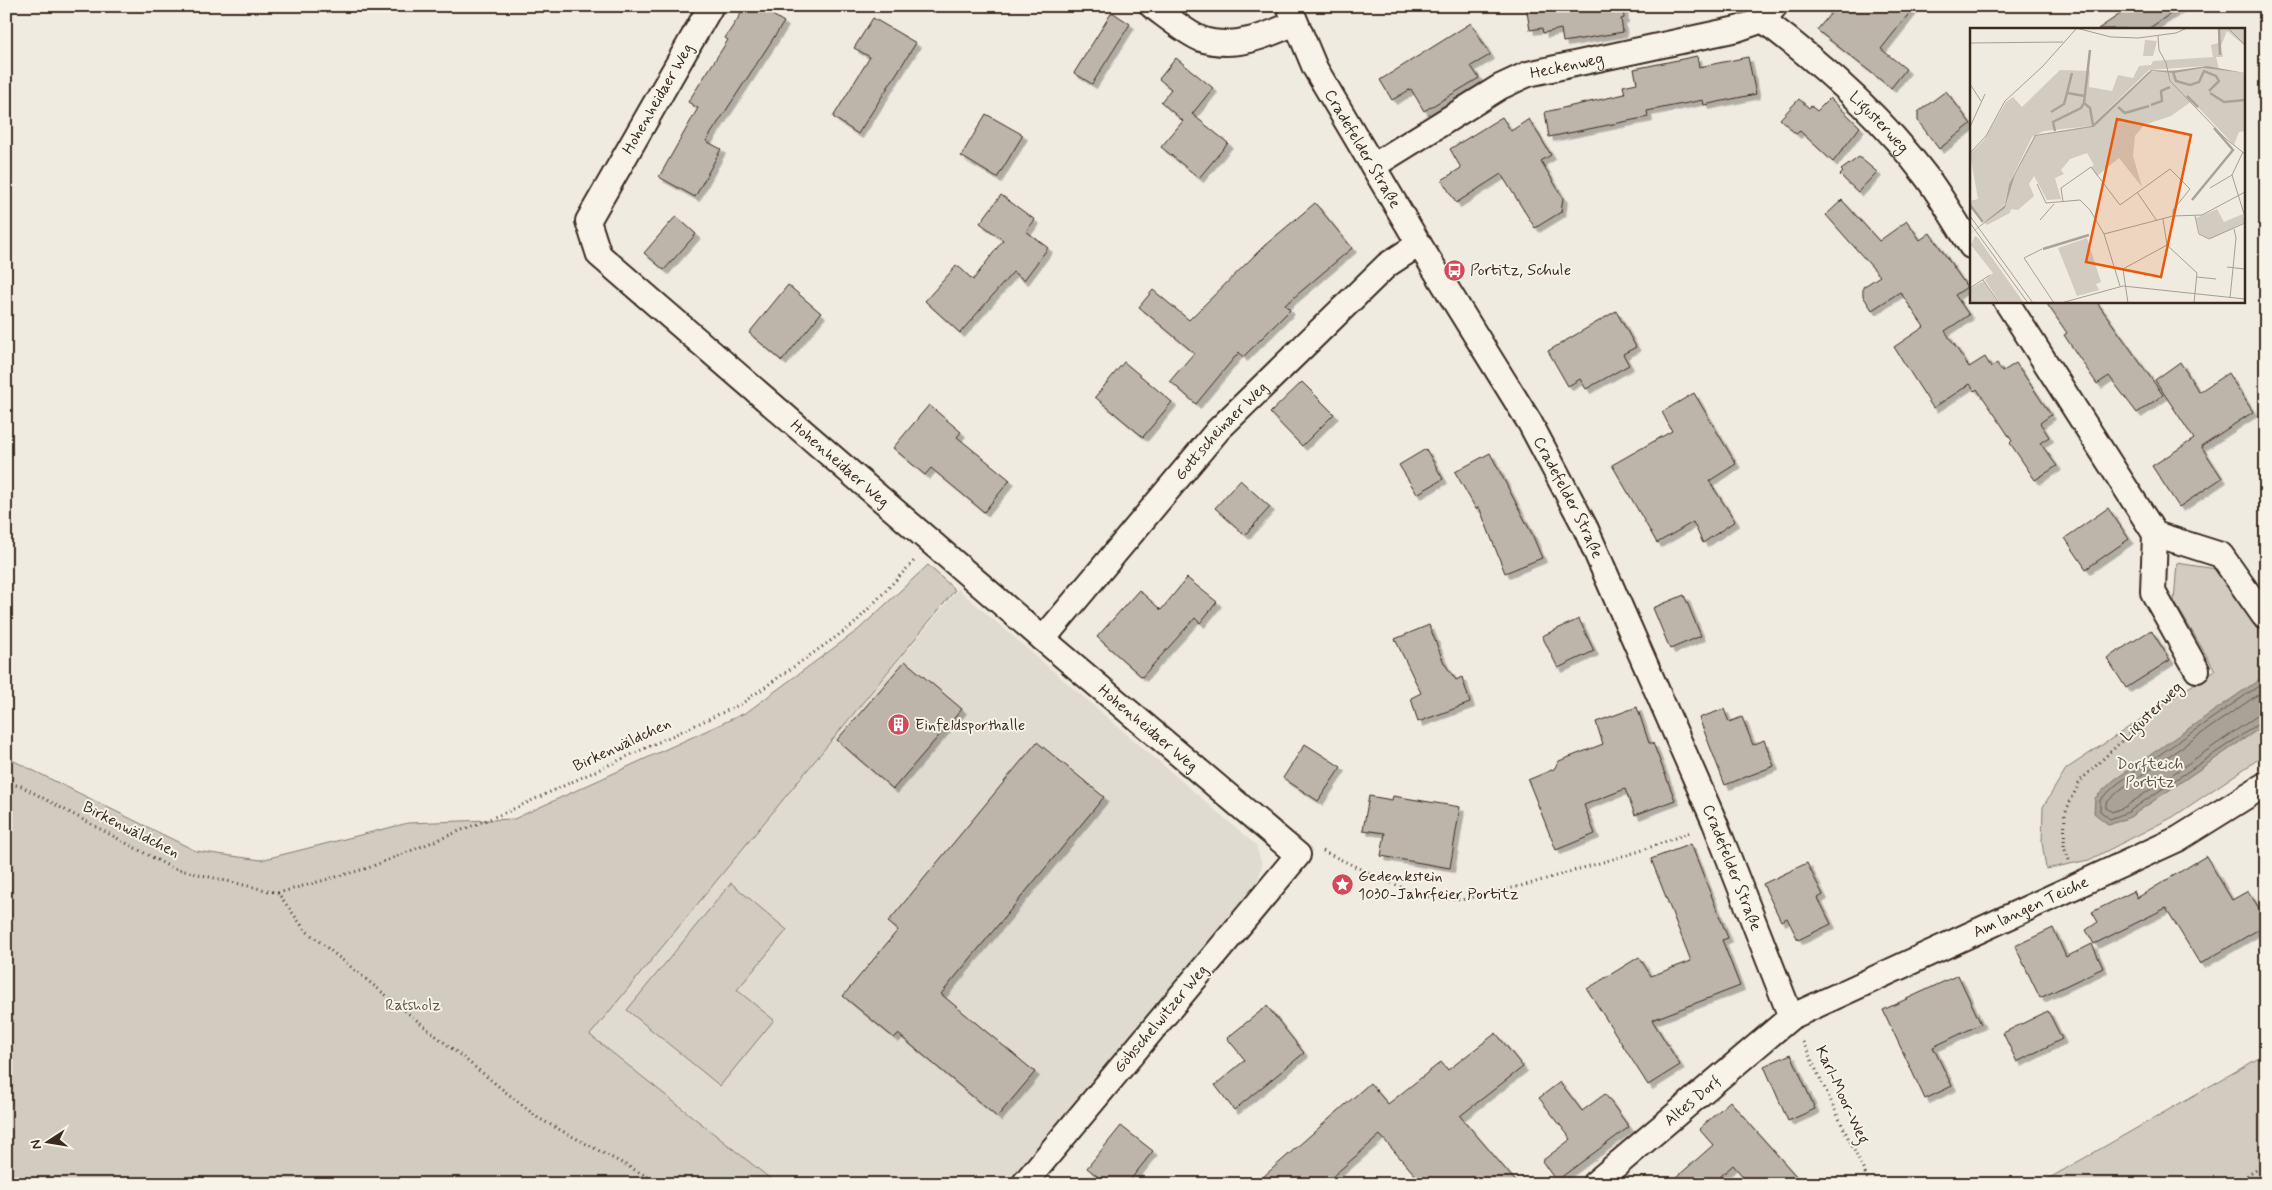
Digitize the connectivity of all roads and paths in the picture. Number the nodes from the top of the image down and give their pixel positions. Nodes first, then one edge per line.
1 (711, 6) edge
2 (1152, 6) edge
3 (1769, 13) edge
4 (1292, 14) edge
5 (1374, 166) junction
6 (1419, 244) junction
7 (1970, 244) edge
8 (2007, 302) edge
9 (2155, 534) junction
10 (932, 543) junction
11 (2266, 614) edge
12 (1043, 639) junction
13 (2197, 670) joint
14 (6, 783) edge
15 (2266, 784) edge
16 (1715, 823) junction
17 (1298, 854) junction
18 (2078, 885) junction
19 (278, 893) junction
20 (1791, 1017) junction
21 (2266, 1164) edge
22 (653, 1184) edge
23 (1024, 1184) edge
24 (1594, 1184) edge
25 (1870, 1184) edge
26 (2234, 1184) edge

1 - 10 street, Hohenheidaer Weg
2 - 4 street
3 - 5 street, Heckenweg
3 - 7 street, Ligusterweg
4 - 5 street, Cradefelder Straße
5 - 6 street, Cradefelder Straße
6 - 12 street, Gottscheinaer Weg
6 - 16 street, Cradefelder Straße
8 - 9 street
9 - 11 street
9 - 13 street, Ligusterweg
10 - 12 street, Hohenheidaer Weg
10 - 19 path, Birkenwäldchen
12 - 17 street, Hohenheidaer Weg
13 - 18 path, Ligusterweg
14 - 19 path, Birkenwäldchen
15 - 18 street, Am langen Teiche
16 - 17 path
16 - 20 street, Cradefelder Straße
17 - 23 street, Göbschelwitzer Weg
18 - 20 street, Am langen Teiche
19 - 22 path
20 - 24 street, Altes Dorf
20 - 25 path, Karl-Moor-Weg
21 - 26 path

